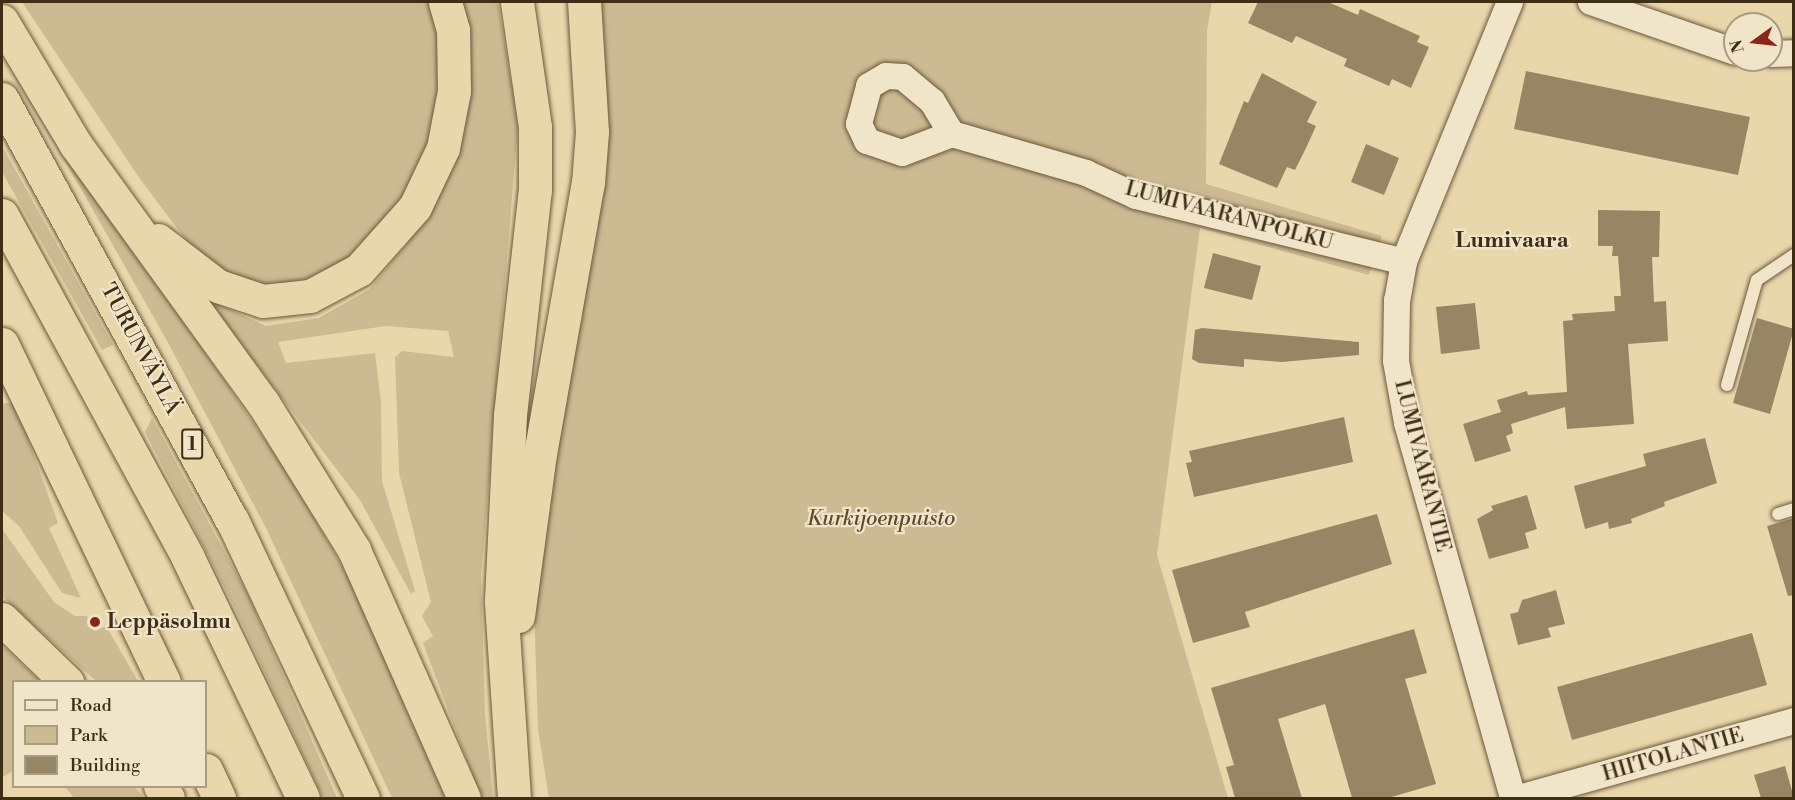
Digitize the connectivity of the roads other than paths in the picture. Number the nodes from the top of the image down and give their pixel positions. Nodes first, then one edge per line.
1 (445, 2) edge
2 (517, 2) edge
3 (584, 2) edge
4 (1510, 2) edge
5 (1591, 2) edge
6 (2, 21) edge
7 (1723, 48) edge
8 (2, 99) edge
9 (952, 134) dead end
10 (2, 215) edge
11 (130, 220) junction
12 (1794, 255) edge
13 (1404, 262) junction
14 (2, 344) edge
15 (1727, 385) dead end
16 (1794, 509) edge
17 (1778, 514) dead end
18 (2, 619) edge
19 (66, 680) edge
20 (164, 680) edge
21 (505, 692) junction
22 (1794, 720) edge
23 (207, 772) edge
24 (219, 798) edge
25 (303, 798) edge
26 (363, 798) edge
27 (464, 798) edge
28 (514, 798) edge
29 (1513, 798) edge
30 (1519, 798) edge

1 - 11 highway
2 - 21 highway
3 - 21 highway
4 - 13 street, LUMIVAARANTIE
5 - 7 street
6 - 11 highway
8 - 26 highway, TURUNVÄYLÄ / 1
9 - 13 street, LUMIVAARANPOLKU
10 - 25 highway
11 - 27 highway
12 - 15 lane
13 - 29 street, LUMIVAARANTIE
14 - 20 highway
16 - 17 lane
18 - 19 highway
21 - 28 highway
22 - 30 street, HIITOLANTIE
23 - 24 highway

